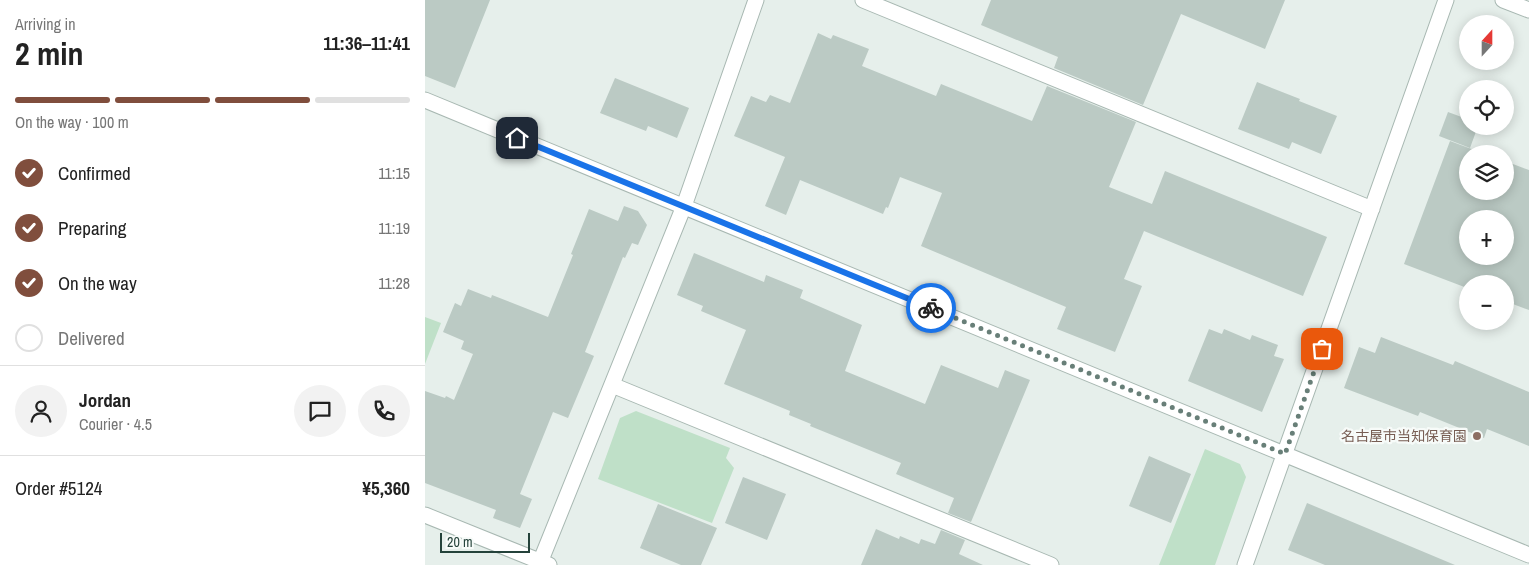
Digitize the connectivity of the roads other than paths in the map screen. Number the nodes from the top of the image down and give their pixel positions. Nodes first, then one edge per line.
1 (756, 0) edge
2 (863, 0) edge
3 (1446, 0) edge
4 (1503, 0) edge
5 (1529, 10) edge
6 (425, 100) edge
7 (684, 206) junction
8 (1372, 209) junction
9 (612, 384) junction
10 (1285, 454) junction
11 (425, 515) edge
12 (1529, 555) edge
13 (543, 564) edge
14 (1051, 565) edge
15 (1245, 565) edge

1 - 7 street
2 - 8 street
3 - 8 street
4 - 5 street
6 - 7 street
7 - 9 street
7 - 10 street
8 - 10 street
9 - 13 street
9 - 14 street
10 - 12 street
10 - 15 street
11 - 13 street

